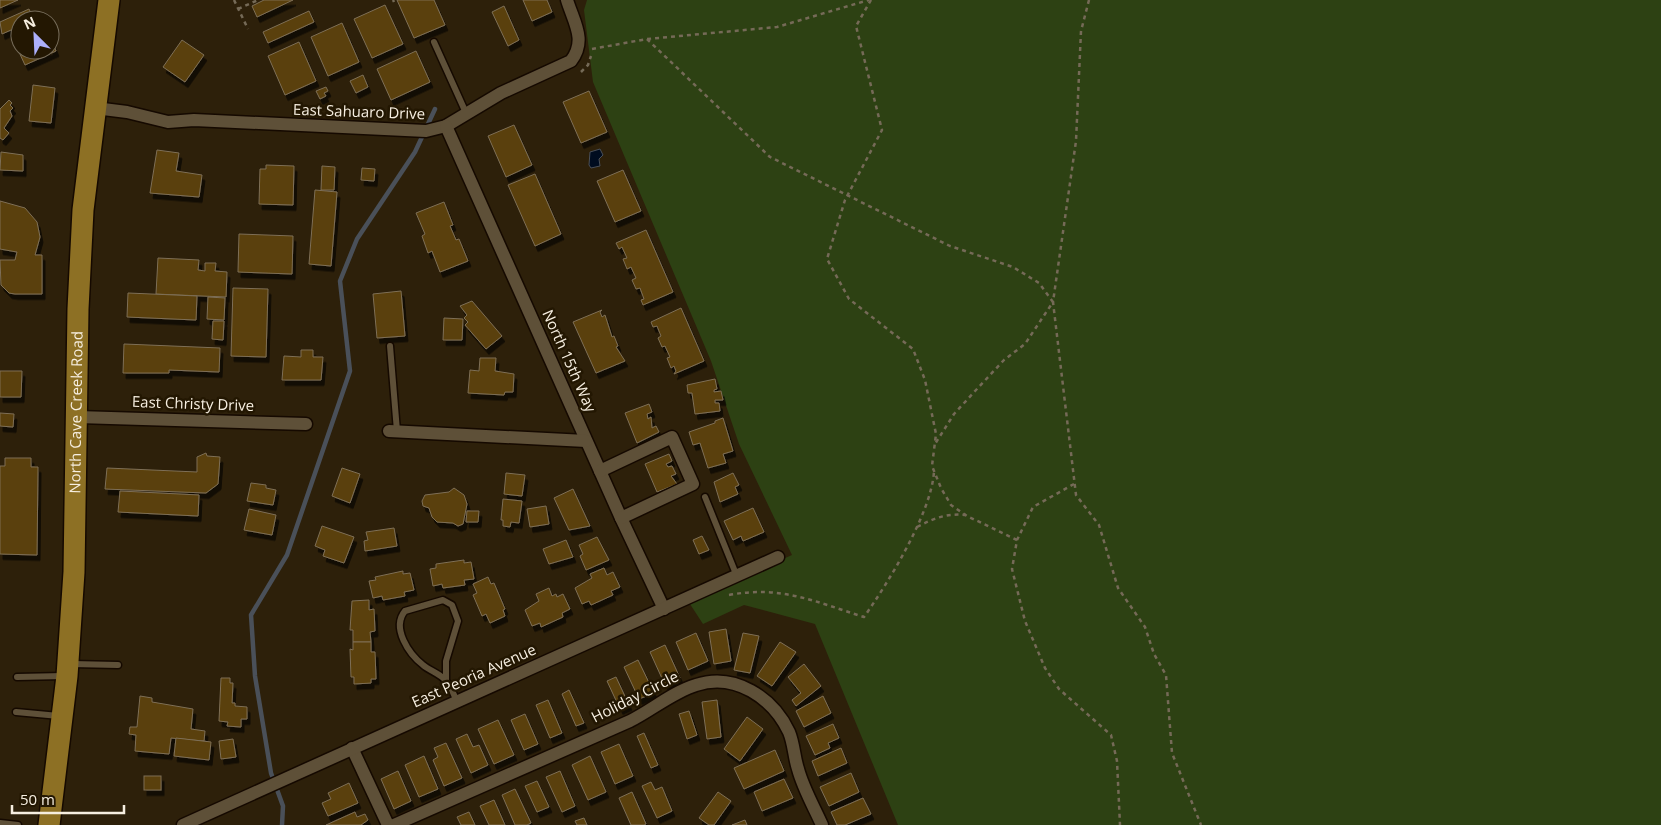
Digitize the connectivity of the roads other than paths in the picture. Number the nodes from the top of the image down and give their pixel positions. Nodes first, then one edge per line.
1 (109, 0) edge
2 (567, 0) edge
3 (434, 42) dead end
4 (94, 108) junction
5 (466, 113) junction
6 (446, 126) junction
7 (390, 346) dead end
8 (78, 417) junction
9 (306, 424) dead end
10 (393, 431) joint
11 (586, 441) junction
12 (600, 471) junction
13 (705, 497) dead end
14 (621, 518) junction
15 (778, 557) dead end
16 (736, 574) junction
17 (664, 609) junction
18 (118, 665) dead end
19 (67, 670) junction
20 (17, 677) dead end
21 (446, 680) junction
22 (457, 702) junction
23 (16, 712) dead end
24 (62, 716) junction
25 (352, 748) junction
26 (0, 823) edge
27 (18, 825) edge
28 (49, 825) edge
29 (183, 825) edge
30 (388, 825) edge
31 (394, 825) edge
32 (822, 825) edge

1 - 4 main road, North Cave Creek Road
2 - 5 street, East Sahuaro Drive
3 - 5 lane
4 - 6 street, East Sahuaro Drive
4 - 8 main road, North Cave Creek Road
5 - 6 street, East Sahuaro Drive
6 - 11 street, North 15th Way
7 - 10 lane
8 - 9 street, East Christy Drive
8 - 19 main road, North Cave Creek Road
10 - 11 street
11 - 12 street, North 15th Way
12 - 14 street, North 15th Way
12 - 14 street
13 - 16 lane
14 - 17 street, North 15th Way
15 - 16 street, East Peoria Avenue
16 - 17 street, East Peoria Avenue
17 - 22 street, East Peoria Avenue
18 - 19 lane
19 - 20 lane
19 - 24 main road, North Cave Creek Road
21 - 21 lane
21 - 22 lane
22 - 25 street, East Peoria Avenue
23 - 24 lane
24 - 28 main road, North Cave Creek Road
25 - 29 street, East Peoria Avenue
25 - 30 street
26 - 27 lane
31 - 32 street, Holiday Circle

